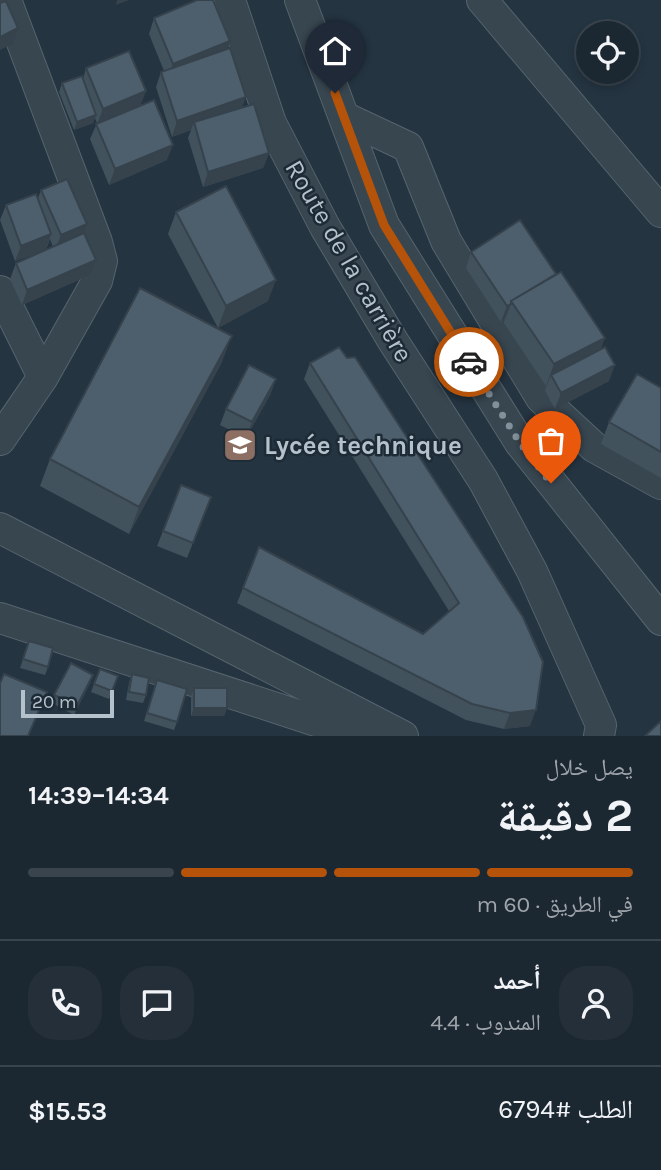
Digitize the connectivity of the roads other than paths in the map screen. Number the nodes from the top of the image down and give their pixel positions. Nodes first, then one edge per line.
1 (6, 0) edge
2 (230, 0) edge
3 (300, 0) edge
4 (482, 0) edge
5 (344, 117) junction
6 (661, 212) edge
7 (0, 291) edge
8 (43, 377) junction
9 (0, 440) edge
10 (661, 484) edge
11 (0, 528) edge
12 (0, 618) edge
13 (661, 620) edge
14 (231, 648) junction
15 (267, 705) junction
16 (362, 736) edge
17 (404, 736) edge
18 (599, 736) edge

1 - 8 street
2 - 18 street, Route de la carrière
3 - 5 street
4 - 6 street
5 - 10 street
5 - 13 street
7 - 8 street
8 - 9 street
11 - 14 street
12 - 15 street
14 - 15 street
14 - 17 street
15 - 16 street

